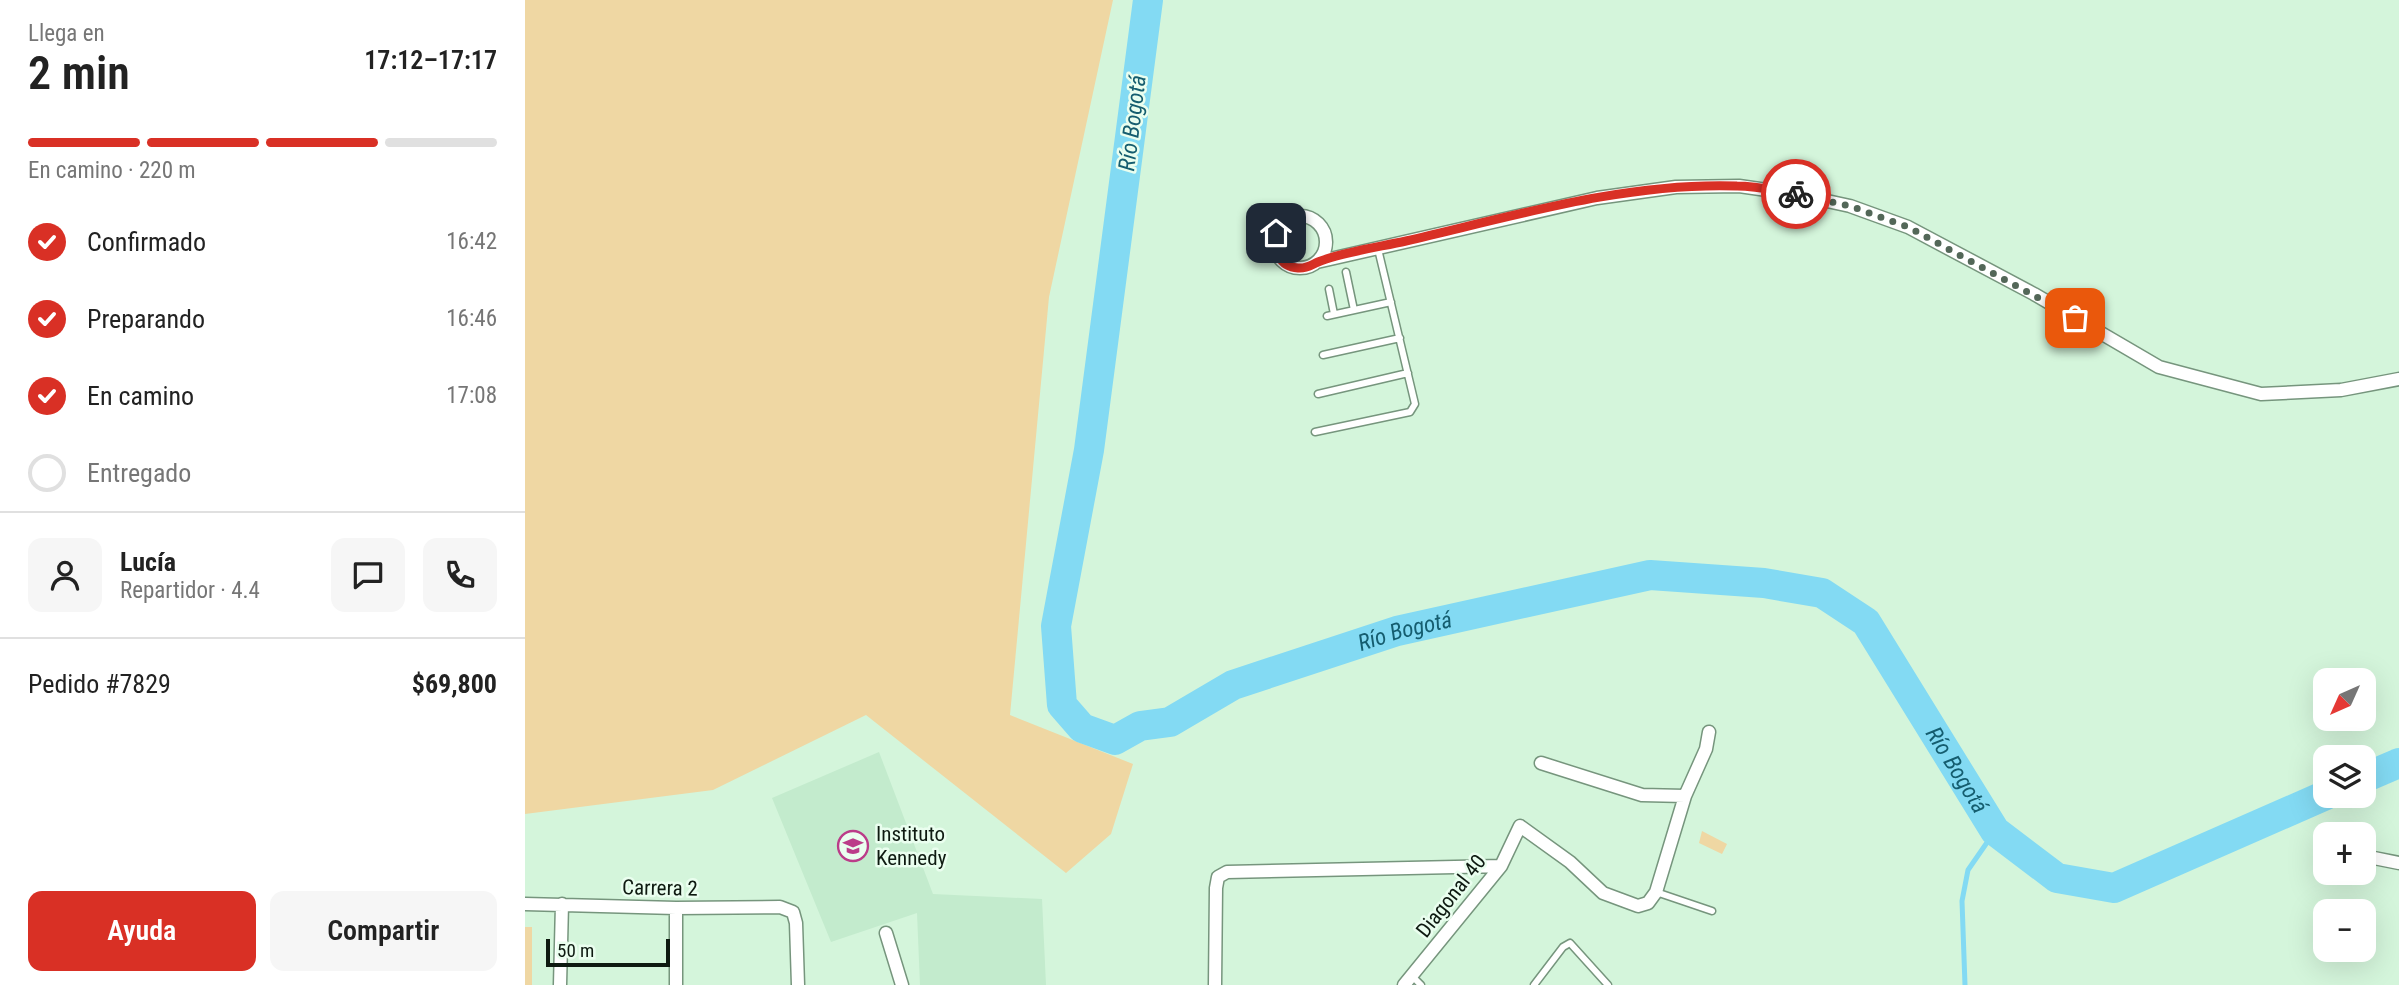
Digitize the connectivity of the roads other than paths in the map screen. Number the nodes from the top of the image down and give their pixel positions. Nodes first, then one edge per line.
1 (1377, 247) junction
2 (1317, 262) junction
3 (1346, 272) dead end
4 (1329, 289) dead end
5 (1391, 302) junction
6 (1354, 310) junction
7 (1400, 338) junction
8 (1323, 355) dead end
9 (1408, 373) junction
10 (2399, 379) edge
11 (1318, 394) dead end
12 (1315, 432) dead end
13 (1709, 732) dead end
14 (1541, 763) dead end
15 (1685, 796) junction
16 (2376, 858) edge
17 (2399, 863) edge
18 (1501, 866) junction
19 (1656, 892) junction
20 (525, 904) edge
21 (562, 904) junction
22 (676, 908) junction
23 (1712, 911) dead end
24 (887, 933) dead end
25 (1412, 982) edge
26 (560, 985) edge
27 (676, 985) edge
28 (798, 985) edge
29 (902, 985) edge
30 (1215, 985) edge
31 (1534, 985) edge
32 (1608, 985) edge

1 - 2 street
1 - 5 lane
1 - 10 street
2 - 2 street
3 - 6 lane
4 - 6 lane
5 - 6 lane
5 - 7 lane
7 - 8 lane
7 - 9 lane
9 - 11 lane
9 - 12 lane
13 - 15 street
14 - 15 street
15 - 19 street
16 - 17 street
18 - 19 street, Diagonal 40
18 - 25 street, Diagonal 40
18 - 30 street
19 - 23 lane
20 - 21 street, Carrera 2
21 - 22 street, Carrera 2
21 - 26 street
22 - 27 street
22 - 28 street, Carrera 2
24 - 29 street
31 - 32 lane

